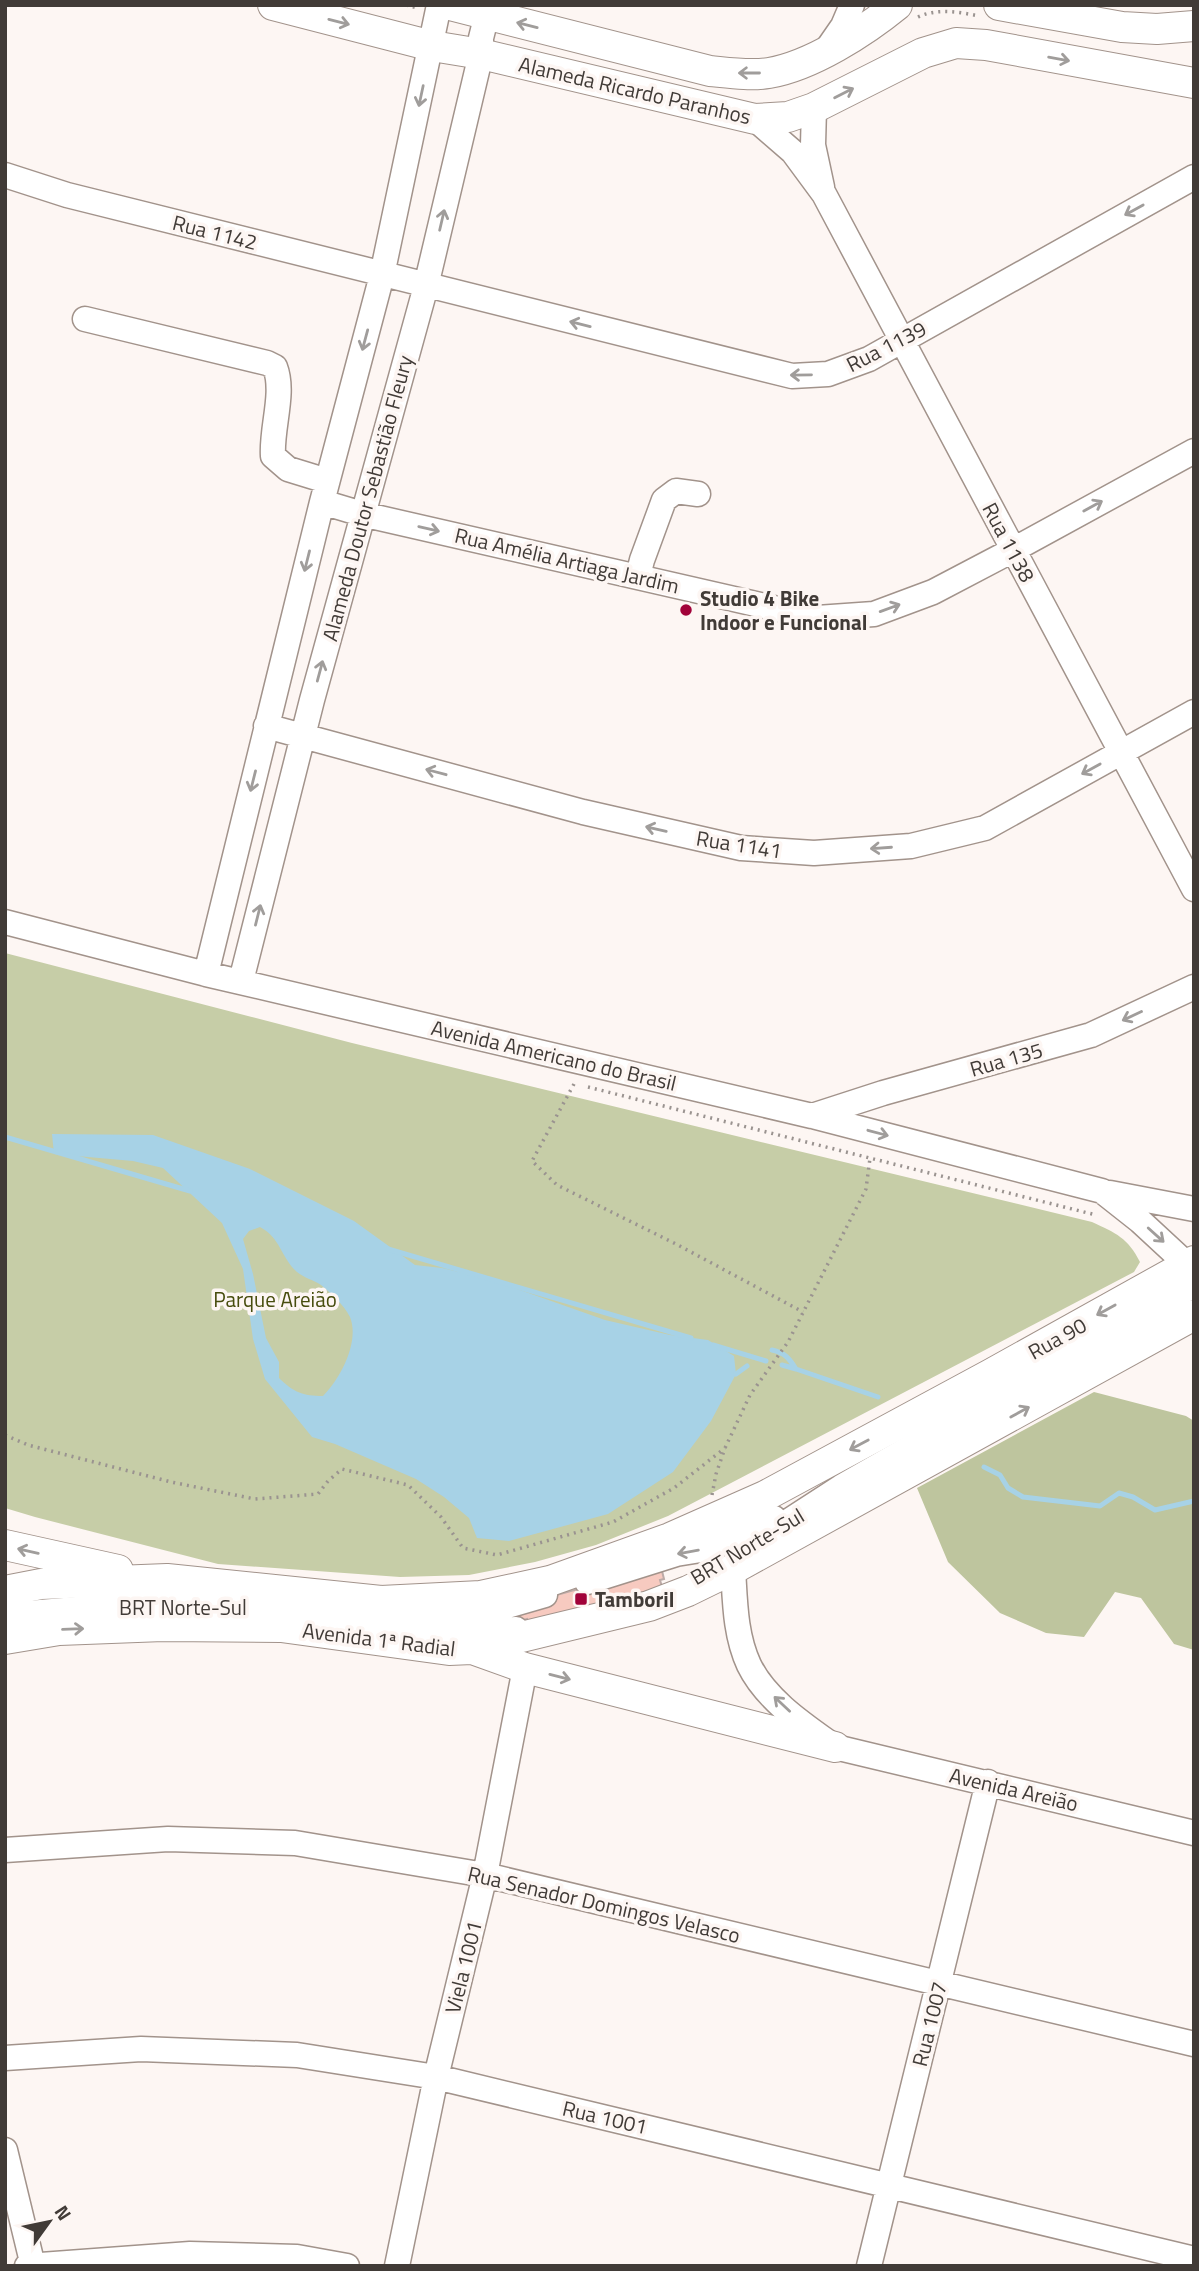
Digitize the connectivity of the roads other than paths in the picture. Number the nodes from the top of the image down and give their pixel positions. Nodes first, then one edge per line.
1 (272, 5) edge
2 (439, 5) edge
3 (450, 5) edge
4 (852, 5) edge
5 (897, 5) edge
6 (999, 5) edge
7 (487, 14) junction
8 (1194, 26) edge
9 (432, 46) junction
10 (825, 52) junction
11 (481, 54) junction
12 (1194, 83) edge
13 (814, 108) junction
14 (755, 119) junction
15 (5, 176) edge
16 (1194, 177) edge
17 (824, 194) junction
18 (382, 275) junction
19 (426, 286) junction
20 (85, 320) dead end
21 (902, 339) junction
22 (1194, 451) edge
23 (324, 491) junction
24 (698, 494) dead end
25 (362, 514) junction
26 (1013, 550) junction
27 (638, 576) junction
28 (1194, 712) edge
29 (266, 726) junction
30 (303, 737) junction
31 (1122, 753) junction
32 (1194, 889) edge
33 (5, 922) edge
34 (206, 974) junction
35 (241, 981) junction
36 (1194, 987) edge
37 (812, 1116) junction
38 (1102, 1191) junction
39 (1194, 1209) edge
40 (1192, 1270) edge
41 (1194, 1315) edge
42 (919, 1413) joint
43 (5, 1545) edge
44 (733, 1569) junction
45 (167, 1579) junction
46 (5, 1591) edge
47 (5, 1615) edge
48 (5, 1639) edge
49 (472, 1648) junction
50 (525, 1668) junction
51 (835, 1747) junction
52 (988, 1782) junction
53 (1194, 1833) edge
54 (5, 1850) edge
55 (485, 1875) junction
56 (939, 1983) junction
57 (1194, 2044) edge
58 (5, 2058) edge
59 (436, 2077) junction
60 (5, 2150) edge
61 (889, 2185) junction
62 (1194, 2259) edge
63 (31, 2265) edge
64 (347, 2266) edge
65 (397, 2266) edge
66 (869, 2266) edge

1 -> 9 main road, Alameda Ricardo Paranhos
2 - 9 street, Alameda Doutor Sebastião Fleury
3 - 7 main road, Alameda Ricardo Paranhos
4 - 10 street
5 - 10 main road, Alameda Ricardo Paranhos
6 - 8 main road
10 -> 7 main road, Alameda Ricardo Paranhos
7 - 11 street, Alameda Doutor Sebastião Fleury
9 - 11 main road, Alameda Ricardo Paranhos
9 -> 18 street, Alameda Doutor Sebastião Fleury
11 - 14 main road, Alameda Ricardo Paranhos
19 -> 11 street, Alameda Doutor Sebastião Fleury
13 -> 12 main road, Alameda Ricardo Paranhos
13 - 14 main road, Alameda Ricardo Paranhos
13 - 17 street, Rua 1138
14 - 17 street, Rua 1138
15 - 18 street, Rua 1142
16 -> 21 street, Rua 1139
17 - 21 street, Rua 1138
18 - 19 street, Rua 1142
18 -> 23 street, Alameda Doutor Sebastião Fleury
21 -> 19 street, Rua 1139
19 - 25 street, Alameda Doutor Sebastião Fleury
20 - 23 street, Rua Amélia Artiaga Jardim
21 - 26 street, Rua 1138
26 -> 22 street, Rua Amélia Artiaga Jardim
23 - 25 street, Rua Amélia Artiaga Jardim
23 -> 29 street, Alameda Doutor Sebastião Fleury
24 - 27 street
25 -> 27 street, Rua Amélia Artiaga Jardim
30 -> 25 street, Alameda Doutor Sebastião Fleury
27 -> 26 street, Rua Amélia Artiaga Jardim
26 - 31 street, Rua 1138
28 - 31 street, Rua 1141
29 - 30 street, Rua 1141
29 -> 34 street, Alameda Doutor Sebastião Fleury
31 -> 30 street, Rua 1141
35 -> 30 street, Alameda Doutor Sebastião Fleury
31 - 32 street, Rua 1138
33 - 34 street, Avenida Americano do Brasil
34 - 35 street, Avenida Americano do Brasil
35 - 37 street, Avenida Americano do Brasil
36 -> 37 street, Rua 135
37 -> 38 street, Avenida Americano do Brasil
38 - 39 street, Avenida Americano do Brasil
38 -> 40 street, Avenida Americano do Brasil
40 -> 42 main road, Rua 90
40 - 47 street, BRT Norte-Sul
44 -> 41 main road, Avenida 1ª Radial
42 -> 45 main road, Avenida 1ª Radial
45 -> 43 main road
44 - 49 main road, Avenida 1ª Radial
51 -> 44 street
45 - 46 main road, Avenida 1ª Radial
48 -> 49 main road, Avenida 1ª Radial
49 - 50 main road
50 -> 51 main road
50 - 55 street, Viela 1001
51 - 52 street, Avenida Areião
52 - 53 street, Avenida Areião
52 - 56 street, Rua 1007
54 - 55 street, Rua Senador Domingos Velasco
55 - 56 street, Rua Senador Domingos Velasco
55 - 59 street, Viela 1001
56 - 57 street, Rua Senador Domingos Velasco
56 - 61 street, Rua 1007
58 - 59 street, Rua 1001
59 - 61 street, Rua 1001
59 - 65 street, Viela 1001
60 - 63 street
61 - 62 street, Rua 1001
61 - 66 street, Rua 1007
63 - 64 street

